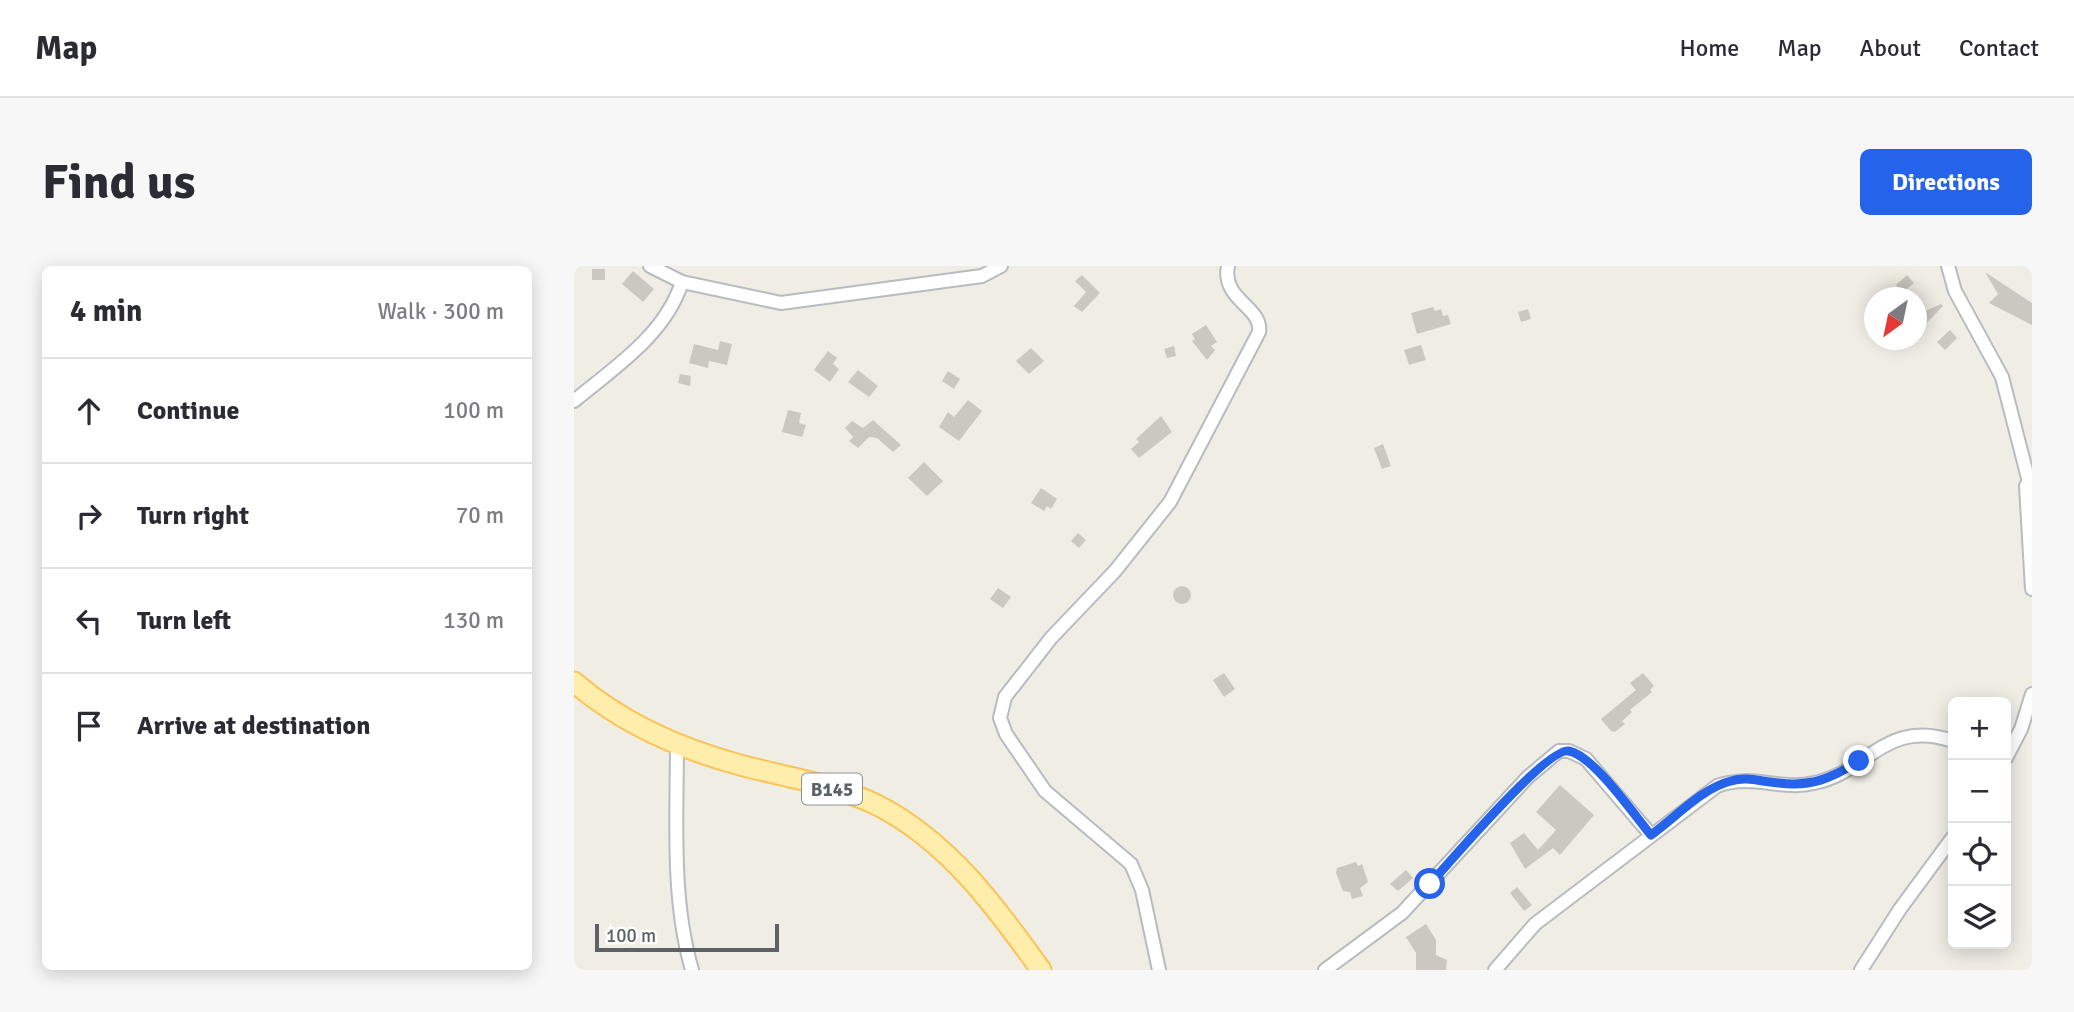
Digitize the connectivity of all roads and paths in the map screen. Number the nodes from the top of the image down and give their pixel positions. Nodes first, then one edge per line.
1 (650, 266) edge
2 (1001, 266) edge
3 (1228, 266) edge
4 (1948, 266) edge
5 (682, 282) junction
6 (574, 401) edge
7 (2030, 476) edge
8 (2032, 589) edge
9 (574, 682) edge
10 (2032, 694) edge
11 (1948, 739) edge
12 (677, 743) junction
13 (2011, 748) edge
14 (1651, 835) junction
15 (1948, 844) edge
16 (692, 970) edge
17 (1041, 970) edge
18 (1159, 970) edge
19 (1325, 970) edge
20 (1495, 970) edge
21 (1861, 970) edge

1 - 5 street
2 - 5 street
3 - 18 street
4 - 7 street
5 - 6 street
7 - 8 street
9 - 12 main road, B145
10 - 13 street
11 - 14 street
12 - 16 street
12 - 17 main road, B145
14 - 19 street
14 - 20 street
15 - 21 street

